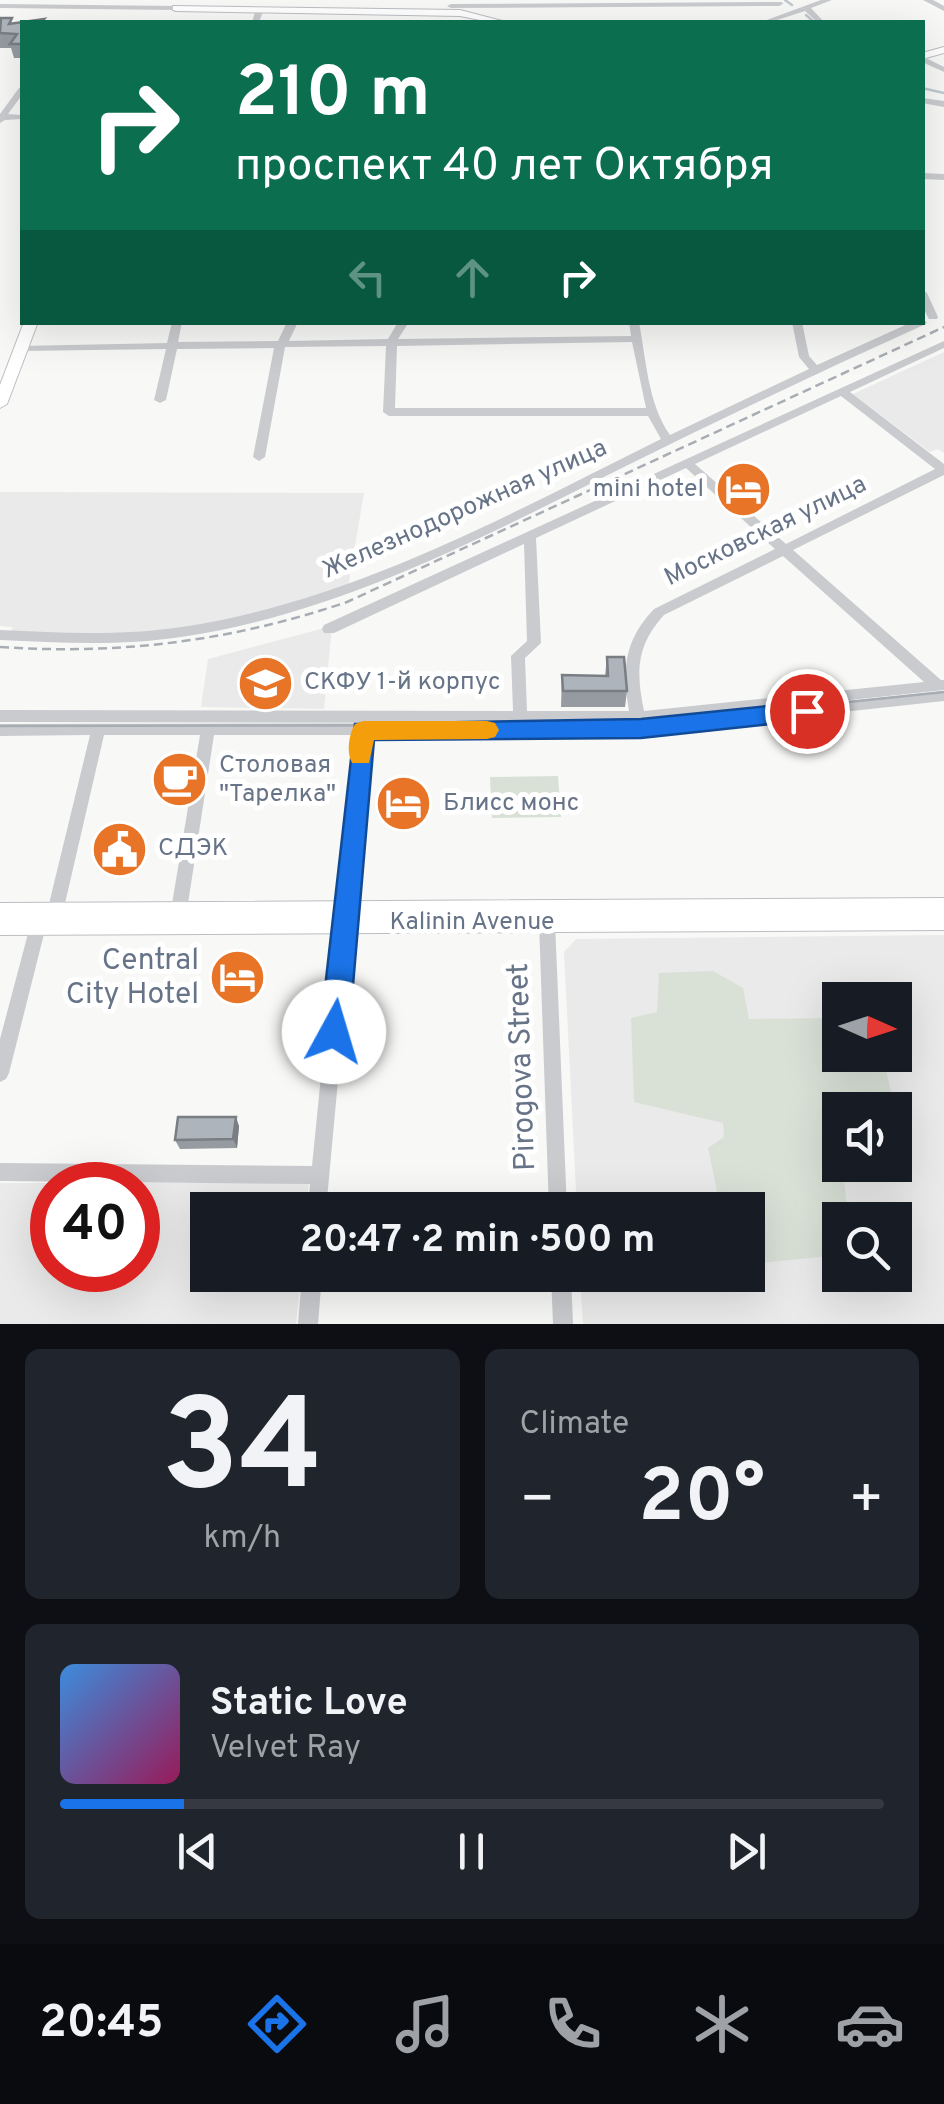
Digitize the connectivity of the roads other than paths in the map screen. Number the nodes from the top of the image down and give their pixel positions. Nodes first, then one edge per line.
1 (828, 0) edge
2 (927, 0) edge
3 (542, 2) edge
4 (658, 2) edge
5 (83, 4) edge
6 (178, 4) edge
7 (779, 4) dead end
8 (355, 5) edge
9 (0, 6) edge
10 (265, 6) edge
11 (806, 8) junction
12 (944, 9) edge
13 (450, 10) edge
14 (795, 11) junction
15 (494, 20) edge
16 (770, 20) edge
17 (806, 20) edge
18 (819, 20) edge
19 (20, 93) edge
20 (1, 118) edge
21 (31, 325) edge
22 (176, 325) edge
23 (292, 325) edge
24 (402, 325) edge
25 (635, 325) edge
26 (798, 325) edge
27 (917, 325) edge
28 (637, 339) junction
29 (392, 341) junction
30 (282, 344) junction
31 (944, 344) edge
32 (172, 346) junction
33 (22, 348) junction
34 (816, 371) junction
35 (842, 391) junction
36 (160, 400) dead end
37 (0, 404) edge
38 (389, 412) joint
39 (653, 412) junction
40 (668, 440) junction
41 (259, 457) dead end
42 (688, 464) junction
43 (944, 470) edge
44 (530, 538) junction
45 (783, 548) junction
46 (329, 629) dead end
47 (0, 634) edge
48 (942, 689) edge
49 (0, 716) edge
50 (520, 718) junction
51 (639, 723) junction
52 (0, 730) edge
53 (98, 730) junction
54 (208, 730) junction
55 (363, 730) junction
56 (944, 907) edge
57 (179, 910) junction
58 (0, 912) edge
59 (346, 916) junction
60 (46, 919) junction
61 (944, 921) edge
62 (546, 922) junction
63 (0, 926) edge
64 (0, 1074) edge
65 (0, 1172) edge
66 (320, 1175) junction
67 (319, 1192) edge
68 (557, 1192) edge
69 (311, 1292) edge
70 (562, 1292) edge
71 (308, 1324) edge
72 (563, 1324) edge

1 - 11 street
2 - 12 street
3 - 4 street
3 - 13 street
4 - 7 street
5 - 6 street
5 - 9 street
6 - 10 main road
8 - 10 main road
8 - 13 main road
11 - 14 street
11 - 18 street
13 - 15 main road
14 - 16 street
14 - 17 street
19 - 20 street
21 - 33 main road
22 - 32 street
23 - 30 street
24 - 29 street
25 - 28 street
26 - 34 street
27 - 34 street, Железнодорожная улица
28 - 29 street
28 - 39 street
29 - 30 street
29 - 38 street
30 - 32 street
30 - 41 street
31 - 35 street, Железнодорожная улица
32 - 33 street
32 - 36 street
33 - 37 main road
34 - 40 street, Железнодорожная улица
35 - 42 street, Железнодорожная улица
35 - 43 street
38 - 39 street
39 - 40 street
40 - 47 street, Железнодорожная улица
42 - 44 street, Железнодорожная улица
42 - 45 street
43 - 45 street, Московская улица
44 - 46 street, Железнодорожная улица
44 - 50 street
45 - 48 street
45 - 51 street, Московская улица
48 - 51 street
49 - 50 street
50 - 51 street
51 - 55 street
52 - 53 street
53 - 54 street
53 - 60 street
54 - 55 street
54 - 57 street
55 - 59 street
56 - 59 main road, Kalinin Avenue
57 - 59 main road, Kalinin Avenue
57 - 60 main road, Kalinin Avenue
58 - 60 main road, Kalinin Avenue
59 - 60 main road, Kalinin Avenue
59 - 62 main road, Kalinin Avenue
59 - 66 street
60 - 63 main road, Kalinin Avenue
60 - 64 street
61 - 62 main road, Kalinin Avenue
62 - 68 street, Pirogova Street
65 - 66 street
66 - 67 street
69 - 71 street
70 - 72 street

